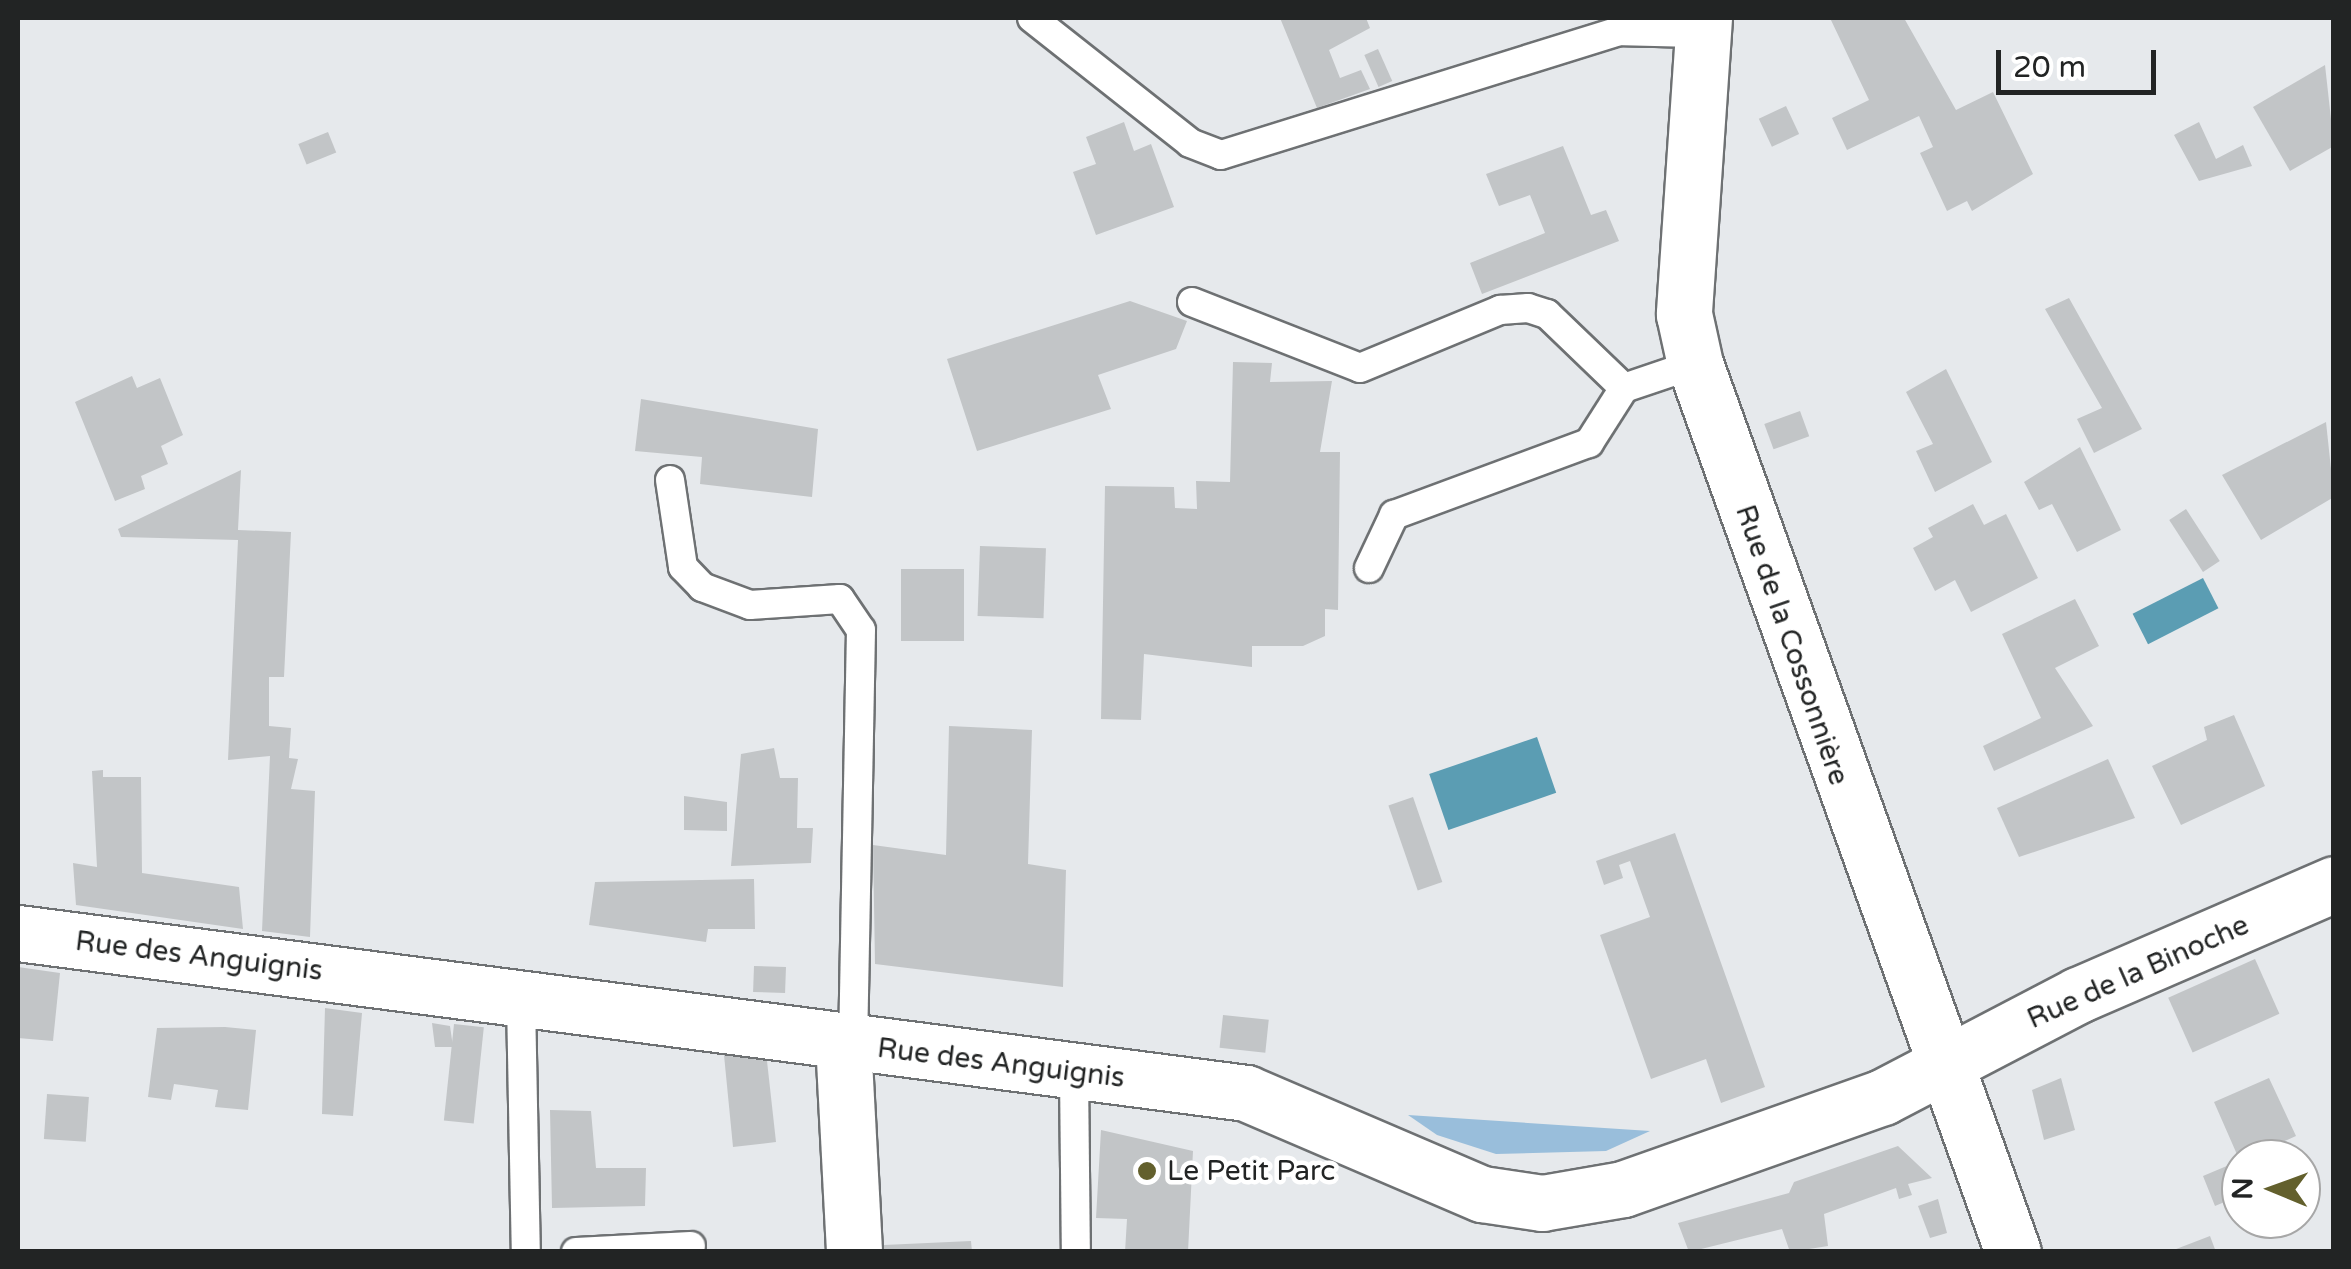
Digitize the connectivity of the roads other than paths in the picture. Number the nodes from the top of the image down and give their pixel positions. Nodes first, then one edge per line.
1 (1032, 18) edge
2 (1703, 25) edge
3 (1192, 302) dead end
4 (1695, 364) junction
5 (1624, 388) junction
6 (670, 480) dead end
7 (1369, 568) dead end
8 (2334, 884) edge
9 (18, 933) edge
10 (521, 1001) junction
11 (848, 1042) junction
12 (1944, 1064) junction
13 (1074, 1074) junction
14 (691, 1246) dead end
15 (526, 1252) edge
16 (576, 1252) edge
17 (854, 1252) edge
18 (1076, 1252) edge
19 (2013, 1252) edge

1 - 2 lane
2 - 4 street, Rue de la Cossonnière
3 - 5 lane
4 - 5 lane
4 - 12 street, Rue de la Cossonnière
5 - 7 lane
6 - 11 lane
8 - 12 street, Rue de la Binoche
9 - 10 street, Rue des Anguignis
10 - 11 street, Rue des Anguignis
10 - 15 lane
11 - 13 street, Rue des Anguignis
11 - 17 street
12 - 13 street, Rue des Anguignis
12 - 19 street, Rue de la Cossonnière
13 - 18 lane
14 - 16 lane

